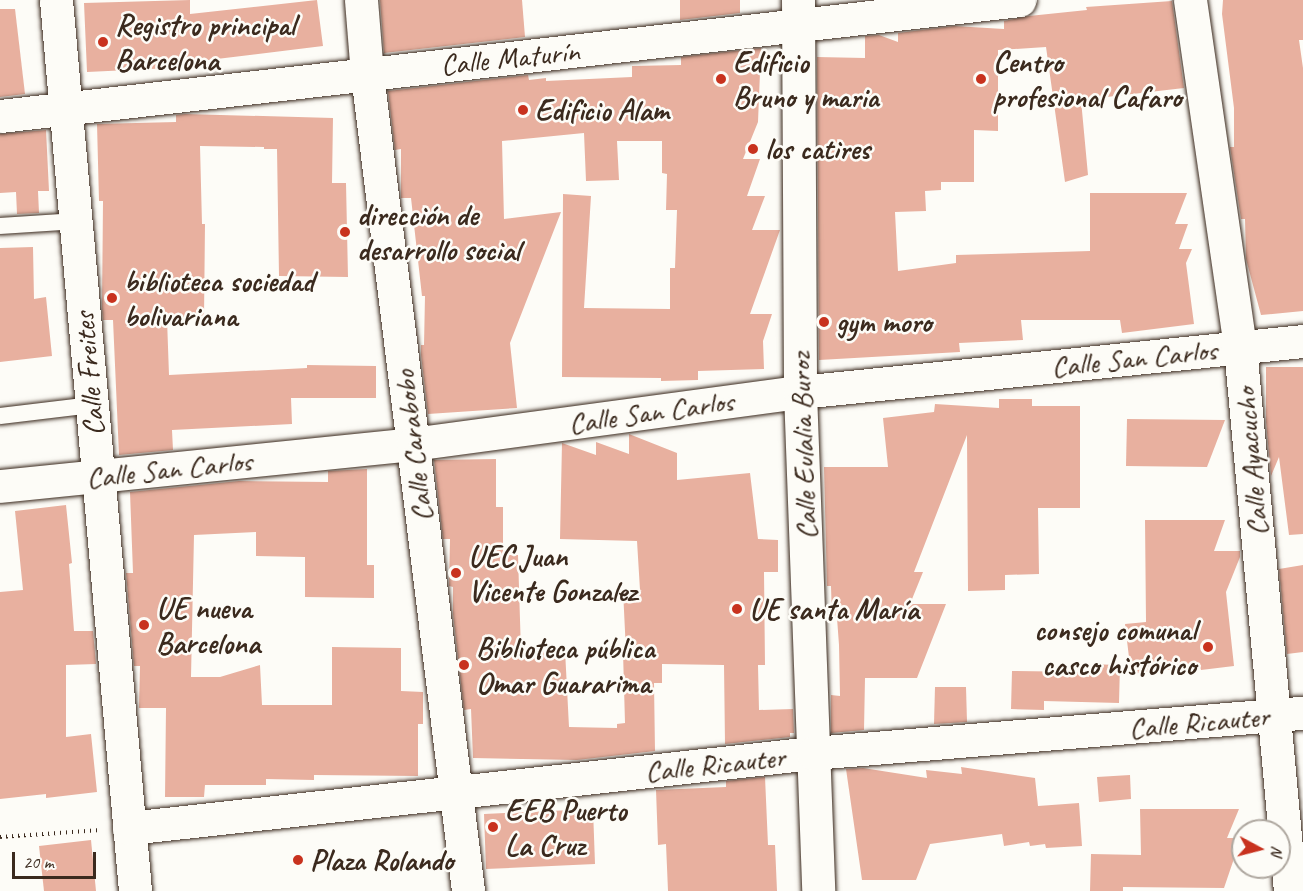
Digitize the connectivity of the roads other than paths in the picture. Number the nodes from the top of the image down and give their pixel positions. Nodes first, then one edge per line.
1 (56, 0) edge
2 (361, 0) edge
3 (1019, 0) edge
4 (1190, 0) edge
5 (798, 13) edge
6 (367, 74) junction
7 (67, 109) junction
8 (0, 116) edge
9 (76, 221) junction
10 (0, 225) edge
11 (1303, 341) edge
12 (1240, 347) junction
13 (800, 392) junction
14 (92, 405) junction
15 (0, 416) edge
16 (413, 444) junction
17 (98, 476) junction
18 (0, 486) edge
19 (1289, 715) edge
20 (813, 753) junction
21 (455, 793) junction
22 (129, 828) junction
23 (135, 891) edge
24 (468, 891) edge
25 (818, 891) edge
26 (1290, 891) edge

1 - 7 street, Calle Freites
2 - 6 street, Calle Carabobo
3 - 5 street, Calle Maturín
4 - 12 street, Calle Ayacucho
5 - 6 street, Calle Maturín
5 - 13 street, Calle Eulalia Buroz
6 - 7 street, Calle Maturín
6 - 16 street, Calle Carabobo
7 - 8 street, Calle Maturín
7 - 9 street, Calle Freites
9 - 10 lane
9 - 14 street, Calle Freites
11 - 12 street, Calle San Carlos
12 - 13 street, Calle San Carlos
12 - 19 street, Calle Ayacucho
13 - 16 street, Calle San Carlos
13 - 20 street, Calle Eulalia Buroz
14 - 15 lane
14 - 17 street, Calle Freites
16 - 17 street, Calle San Carlos
16 - 21 street, Calle Carabobo
17 - 18 street, Calle San Carlos
17 - 22 street, Calle Freites
19 - 20 street, Calle Ricauter
19 - 26 street, Calle Ayacucho
20 - 21 street, Calle Ricauter
20 - 25 street, Calle Eulalia Buroz
21 - 22 street, Calle Ricauter
21 - 24 street, Calle Carabobo
22 - 23 street, Calle Freites

